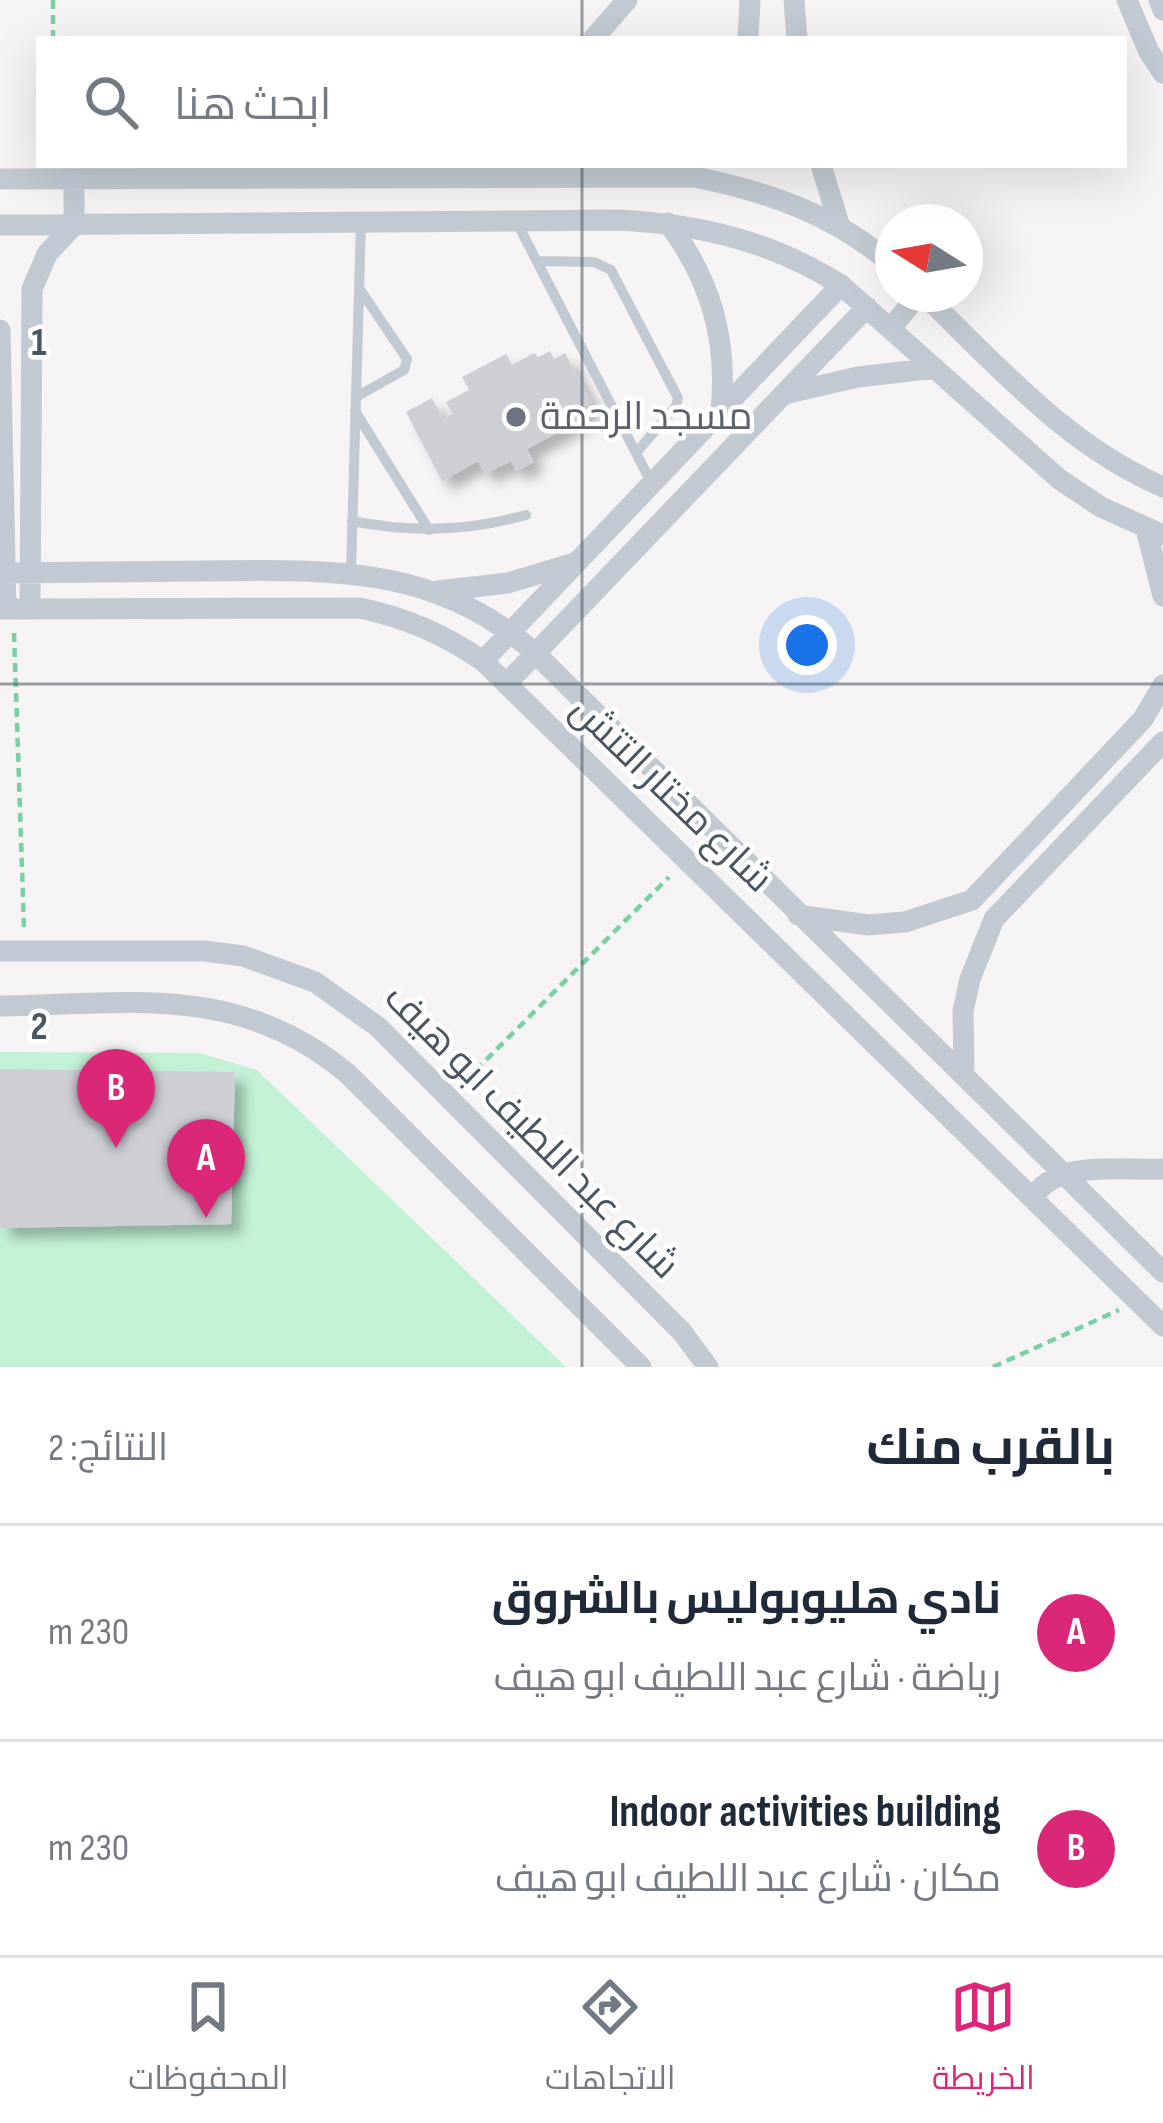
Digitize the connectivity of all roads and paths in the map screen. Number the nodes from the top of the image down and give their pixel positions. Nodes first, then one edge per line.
1 (52, 0) edge
2 (628, 0) edge
3 (750, 0) edge
4 (794, 0) edge
5 (1127, 0) edge
6 (1159, 0) edge
7 (1163, 10) edge
8 (52, 36) edge
9 (596, 36) edge
10 (748, 36) edge
11 (797, 36) edge
12 (1163, 73) edge
13 (422, 168) edge
14 (822, 168) edge
15 (699, 171) edge
16 (406, 177) junction
17 (74, 178) junction
18 (0, 179) edge
19 (516, 221) junction
20 (361, 222) junction
21 (668, 223) junction
22 (0, 225) edge
23 (74, 225) junction
24 (840, 227) junction
25 (875, 253) edge
26 (537, 261) junction
27 (841, 285) junction
28 (359, 288) junction
29 (867, 307) junction
30 (905, 312) edge
31 (940, 312) edge
32 (0, 320) edge
33 (29, 320) junction
34 (891, 328) junction
35 (0, 330) edge
36 (935, 368) junction
37 (783, 394) junction
38 (356, 404) junction
39 (721, 411) junction
40 (636, 452) junction
41 (652, 484) junction
42 (1163, 487) edge
43 (526, 515) dead end
44 (352, 521) junction
45 (429, 530) junction
46 (1155, 532) edge
47 (578, 561) junction
48 (30, 572) junction
49 (351, 572) junction
50 (2, 573) edge
51 (435, 591) junction
52 (1163, 596) edge
53 (12, 609) edge
54 (511, 632) junction
55 (535, 653) junction
56 (483, 661) junction
57 (506, 684) junction
58 (1163, 685) edge
59 (1163, 742) edge
60 (1116, 748) junction
61 (1137, 769) junction
62 (687, 860) junction
63 (798, 914) junction
64 (25, 951) junction
65 (0, 952) edge
66 (889, 1005) junction
67 (0, 1006) edge
68 (863, 1033) junction
69 (964, 1075) junction
70 (448, 1097) junction
71 (1163, 1169) edge
72 (1061, 1173) junction
73 (1033, 1199) junction
74 (1163, 1272) edge
75 (1138, 1301) junction
76 (1163, 1327) edge
77 (641, 1367) edge
78 (708, 1367) edge
79 (993, 1367) edge

1 - 8 path
2 - 9 street
3 - 10 street
4 - 11 street
5 - 12 street
6 - 7 street
13 - 16 street
14 - 24 street
15 - 16 street
15 - 24 street
16 - 17 street
17 - 18 street
17 - 23 street
19 - 20 street
19 - 21 street
19 - 26 lane
20 - 23 street
20 - 28 lane
21 - 27 street
21 - 39 street
22 - 23 street
23 - 33 street
24 - 25 street
26 - 40 lane
26 - 40 lane
27 - 29 street
27 - 39 street
28 - 38 lane
28 - 38 lane
29 - 34 street
29 - 37 street
30 - 34 street
31 - 42 street
32 - 33 street
33 - 48 street
34 - 36 street
35 - 50 street
36 - 37 street
36 - 46 street
37 - 55 street
38 - 44 lane
38 - 45 lane
39 - 41 street
40 - 41 lane
41 - 47 street
43 - 45 lane
44 - 45 lane
44 - 49 lane
46 - 52 street
47 - 51 street
47 - 54 street
48 - 49 street, شارع مختار التتش
48 - 50 street, شارع مختار التتش
48 - 53 street
49 - 51 street, شارع مختار التتش
50 - 53 street
51 - 54 street, شارع مختار التتش
53 - 56 street, شارع مختار التتش
53 - 64 path
54 - 55 street, شارع مختار التتش
54 - 56 street
55 - 57 street
55 - 63 street, شارع مختار التتش
56 - 57 street, شارع مختار التتش
57 - 62 street, شارع مختار التتش
58 - 60 street
59 - 61 street
60 - 61 street
60 - 63 street
61 - 69 street
62 - 68 street, شارع مختار التتش
62 - 70 path
63 - 66 street, شارع مختار التتش
64 - 65 street, شارع عبد اللطيف ابو هيف
64 - 70 street, شارع عبد اللطيف ابو هيف
66 - 68 street
66 - 69 street, شارع مختار التتش
67 - 77 street
68 - 73 street, شارع مختار التتش
69 - 72 street, شارع مختار التتش
70 - 78 street, شارع عبد اللطيف ابو هيف
71 - 72 street
72 - 73 street
72 - 74 street, شارع مختار التتش
73 - 75 street, شارع مختار التتش
75 - 76 street, شارع مختار التتش
75 - 79 path

